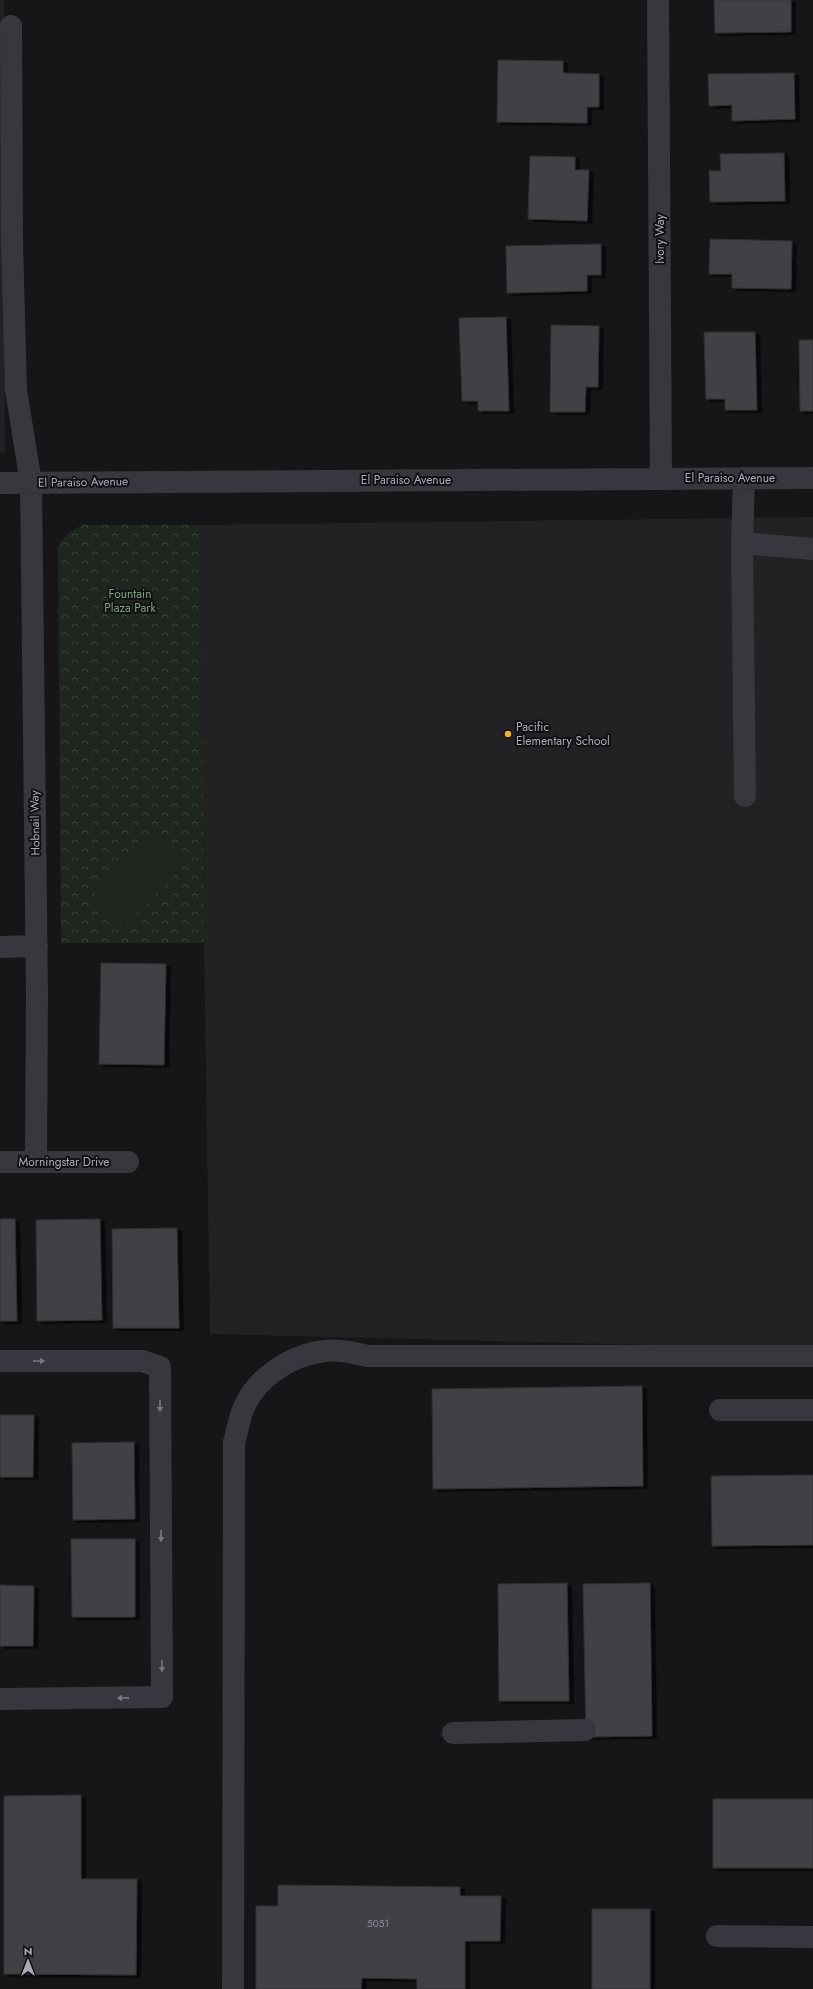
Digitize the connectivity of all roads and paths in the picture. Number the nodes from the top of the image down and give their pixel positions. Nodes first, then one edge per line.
1 (658, 0) edge
2 (11, 26) dead end
3 (661, 478) junction
4 (744, 478) junction
5 (813, 478) edge
6 (0, 483) edge
7 (31, 483) junction
8 (742, 543) junction
9 (813, 549) edge
10 (745, 796) dead end
11 (37, 946) junction
12 (0, 947) edge
13 (0, 1162) edge
14 (36, 1162) junction
15 (128, 1162) dead end
16 (813, 1356) edge
17 (0, 1361) edge
18 (720, 1410) dead end
19 (813, 1410) edge
20 (0, 1699) edge
21 (585, 1730) dead end
22 (453, 1733) dead end
23 (717, 1936) dead end
24 (813, 1937) edge
25 (232, 1989) edge

1 - 3 street, Ivory Way
2 - 7 street, Hobnail Way
3 - 4 street, El Paraiso Avenue
3 - 7 street, El Paraiso Avenue
4 - 5 street, El Paraiso Avenue
4 - 8 street
6 - 7 street, El Paraiso Avenue
7 - 11 street, Hobnail Way
8 - 9 street
8 - 10 street
11 - 12 street
11 - 14 street, Hobnail Way
13 - 14 street, Morningstar Drive
14 - 15 street, Morningstar Drive
16 - 25 street
17 -> 20 street
18 - 19 street
21 - 22 street
23 - 24 street

